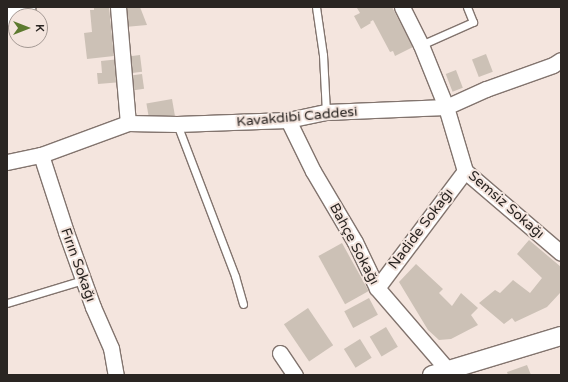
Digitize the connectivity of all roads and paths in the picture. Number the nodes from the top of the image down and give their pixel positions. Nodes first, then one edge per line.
1 (27, 7) edge
2 (118, 7) edge
3 (316, 7) edge
4 (402, 7) edge
5 (467, 7) edge
6 (7, 17) edge
7 (421, 45) junction
8 (561, 60) edge
9 (446, 106) junction
10 (326, 112) junction
11 (288, 120) junction
12 (128, 123) junction
13 (177, 124) junction
14 (41, 155) junction
15 (7, 162) edge
16 (466, 171) junction
17 (561, 253) edge
18 (84, 280) junction
19 (376, 288) junction
20 (7, 303) edge
21 (243, 304) dead end
22 (561, 336) edge
23 (280, 353) dead end
24 (451, 372) edge
25 (116, 375) edge
26 (295, 375) edge
27 (432, 375) edge

1 - 6 street
2 - 12 street
3 - 10 lane
4 - 7 street, Semsiz Sokağı
5 - 7 lane
7 - 9 street, Semsiz Sokağı
8 - 9 street, Kavakdibi Caddesi
9 - 10 street, Kavakdibi Caddesi
9 - 16 street, Semsiz Sokağı
10 - 11 street, Kavakdibi Caddesi
11 - 13 street, Kavakdibi Caddesi
11 - 19 street, Bahçe Sokağı
12 - 13 street, Kavakdibi Caddesi
12 - 14 street, Kavakdibi Caddesi
13 - 21 lane
14 - 15 street, Kavakdibi Caddesi
14 - 18 street, Fırın Sokağı
16 - 17 street, Semsiz Sokağı
16 - 19 street, Nadide Sokağı
18 - 20 lane
18 - 25 street, Fırın Sokağı
19 - 24 street, Bahçe Sokağı
22 - 24 street
23 - 26 street
24 - 27 street

